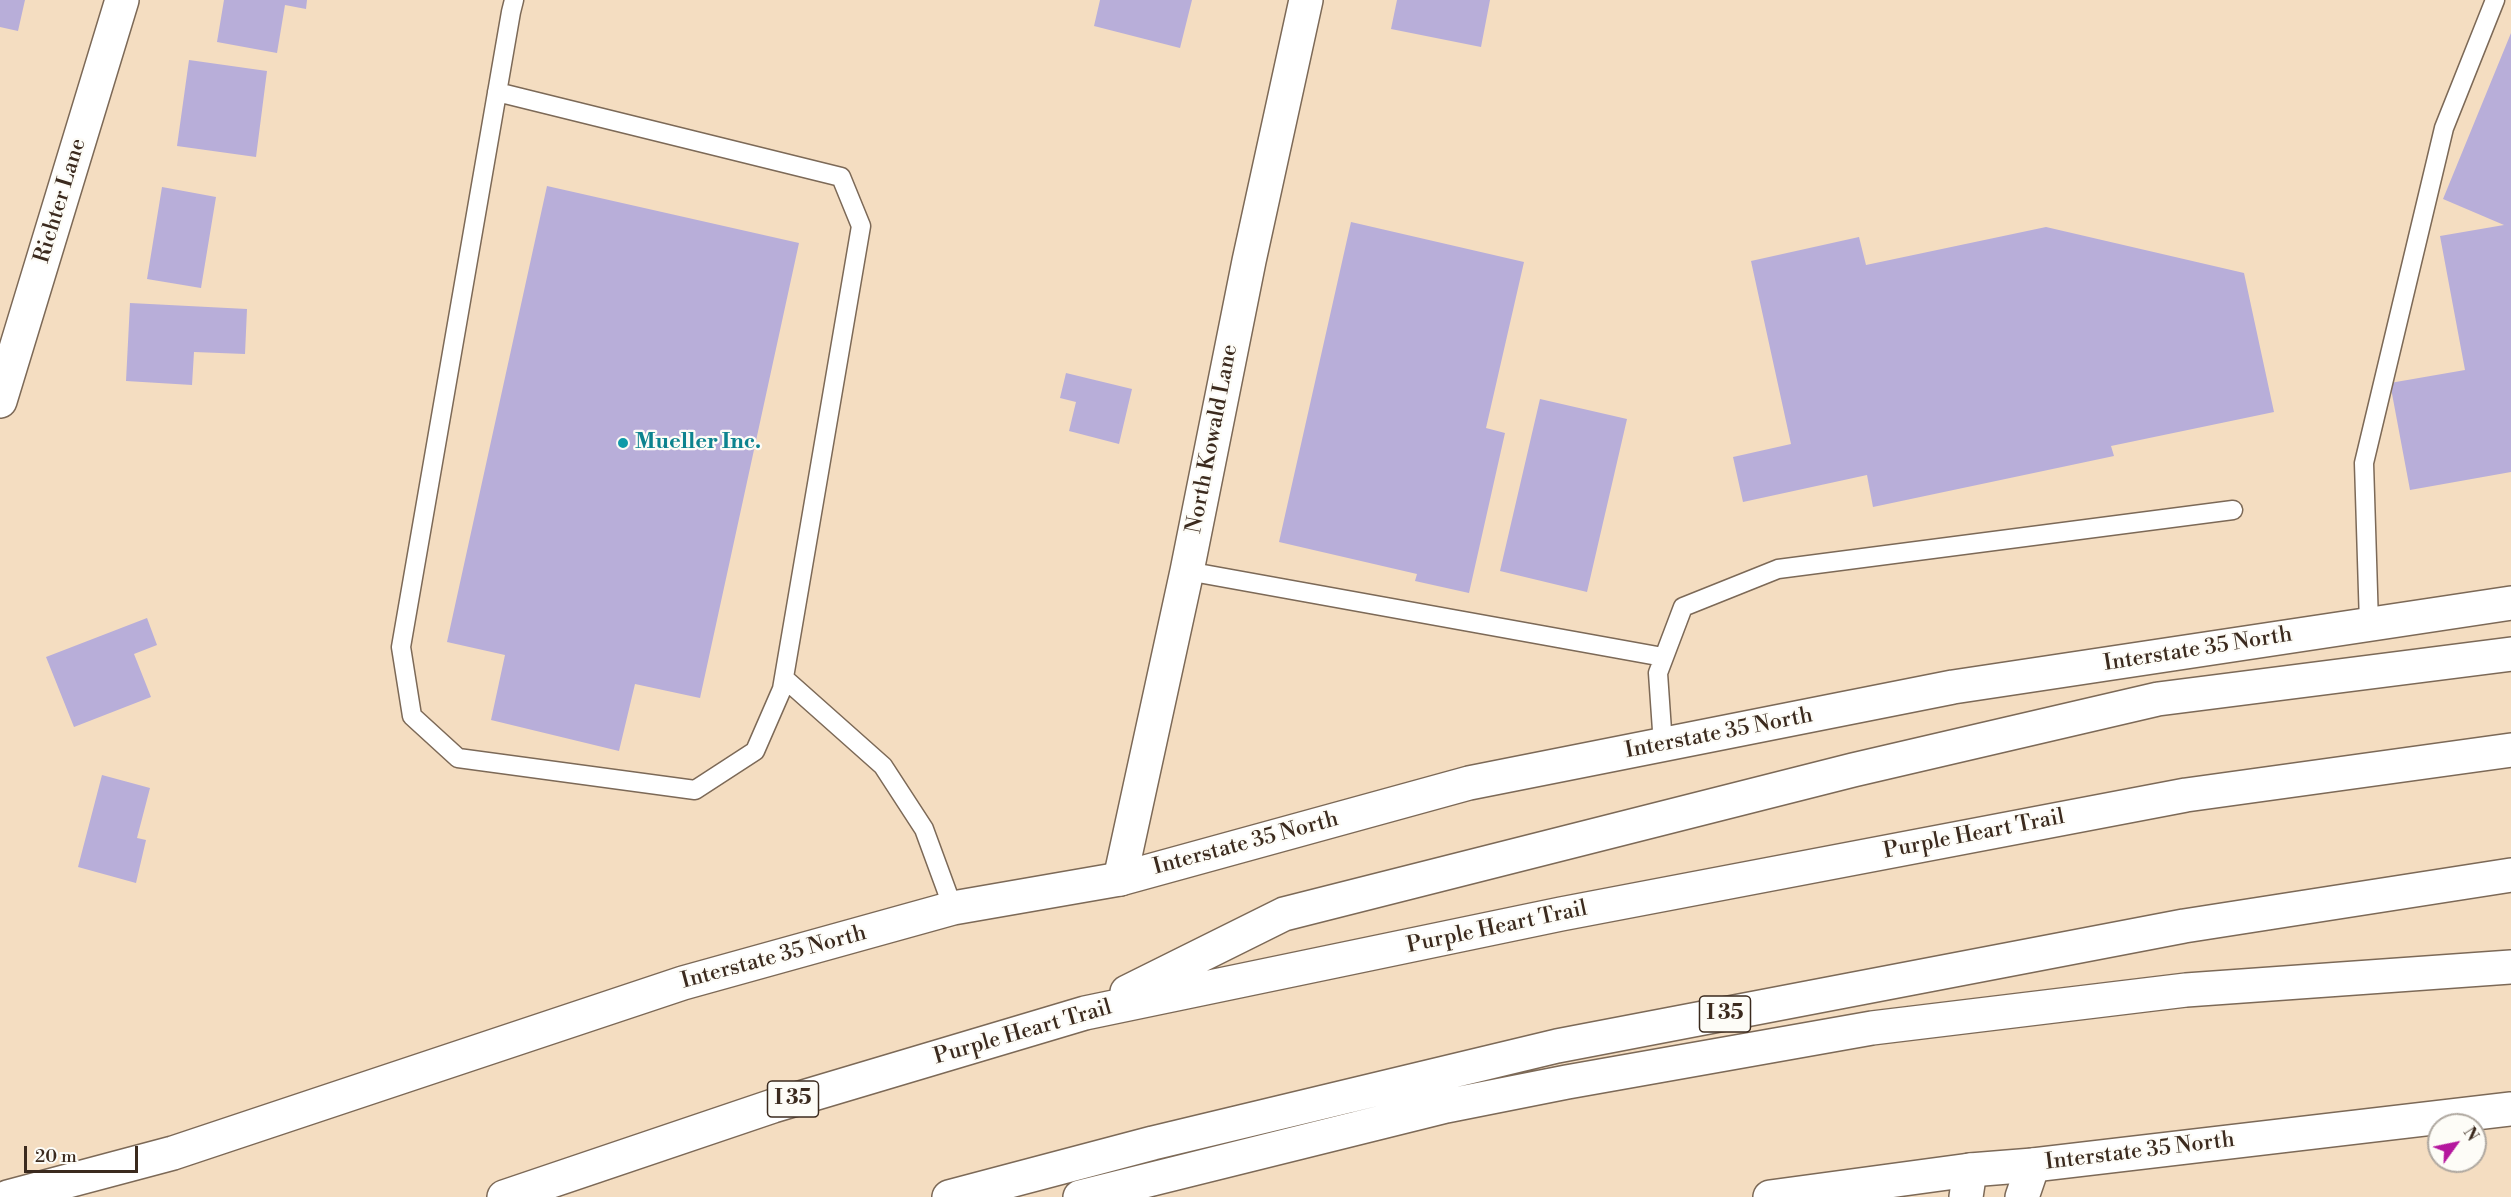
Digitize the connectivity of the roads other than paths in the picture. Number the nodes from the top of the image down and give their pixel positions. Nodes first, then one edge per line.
1 (122, 0) edge
2 (514, 0) edge
3 (1306, 0) edge
4 (2495, 0) edge
5 (497, 92) junction
6 (0, 401) edge
7 (2233, 510) dead end
8 (1187, 572) junction
9 (2511, 603) edge
10 (2369, 624) junction
11 (2511, 654) edge
12 (1663, 657) junction
13 (784, 678) junction
14 (1663, 745) junction
15 (2511, 750) edge
16 (2511, 875) edge
17 (1120, 879) junction
18 (953, 909) junction
19 (2511, 967) edge
20 (1085, 1013) junction
21 (2511, 1109) edge
22 (2033, 1165) junction
23 (1968, 1183) edge
24 (1857, 1191) edge
25 (8, 1197) edge
26 (504, 1197) edge
27 (949, 1197) edge
28 (1080, 1197) edge
29 (1770, 1197) edge
30 (2022, 1197) edge

1 - 6 main road, Richter Lane
2 - 5 lane
3 - 8 main road, North Kowald Lane
4 - 10 lane
5 - 13 lane
5 - 13 lane
7 - 12 lane
8 - 12 lane
8 - 17 main road, North Kowald Lane
9 - 10 main road, Interstate 35 North
10 - 14 main road, Interstate 35 North
11 - 20 main road
12 - 14 lane
13 - 18 lane
14 - 17 main road, Interstate 35 North
15 - 20 main road, Purple Heart Trail / I 35
16 - 27 main road, I 35
17 - 18 main road, Interstate 35 North
18 - 25 main road, Interstate 35 North
19 - 28 main road
20 - 26 main road, Purple Heart Trail / I 35
21 - 22 main road, Interstate 35 North
22 - 23 main road, Interstate 35 North
22 - 30 main road
23 - 24 main road, Interstate 35 North
24 - 29 main road, Interstate 35 North

